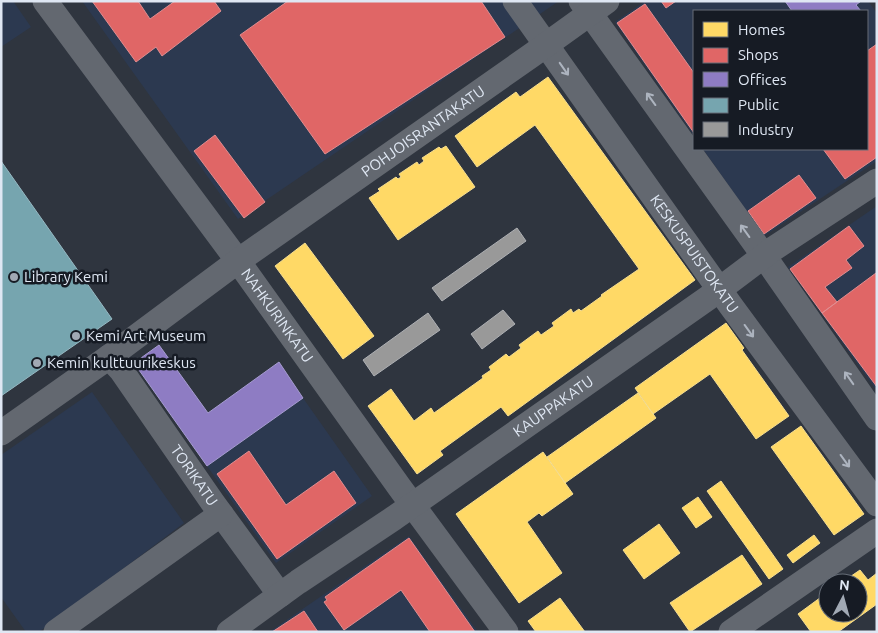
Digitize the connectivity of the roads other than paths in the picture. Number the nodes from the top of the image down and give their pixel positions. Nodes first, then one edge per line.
1 (45, 1) edge
2 (515, 1) edge
3 (593, 5) edge
4 (547, 45) junction
5 (877, 182) edge
6 (764, 256) junction
7 (238, 261) junction
8 (719, 290) junction
9 (109, 356) junction
10 (877, 418) edge
11 (1, 434) edge
12 (412, 504) junction
13 (877, 504) edge
14 (222, 514) junction
15 (877, 531) edge
16 (280, 595) junction
17 (56, 632) edge
18 (229, 632) edge
19 (506, 632) edge
20 (732, 632) edge

1 - 7 street, NAHKURINKATU
2 - 4 street, KESKUSPUISTOKATU
3 - 4 street, POHJOISRANTAKATU
6 -> 3 street
4 - 7 street, POHJOISRANTAKATU
4 -> 8 street, KESKUSPUISTOKATU
5 - 6 street, KAUPPAKATU
6 - 8 street, KAUPPAKATU
10 -> 6 street
7 - 9 street, POHJOISRANTAKATU
7 - 12 street, NAHKURINKATU
8 - 12 street, KAUPPAKATU
8 -> 13 street, KESKUSPUISTOKATU
9 - 11 street, POHJOISRANTAKATU
9 - 14 street, TORIKATU
12 - 16 street, KAUPPAKATU
12 - 19 street, NAHKURINKATU
14 - 16 street, TORIKATU
14 - 17 street
15 - 20 street
16 - 18 street, KAUPPAKATU

